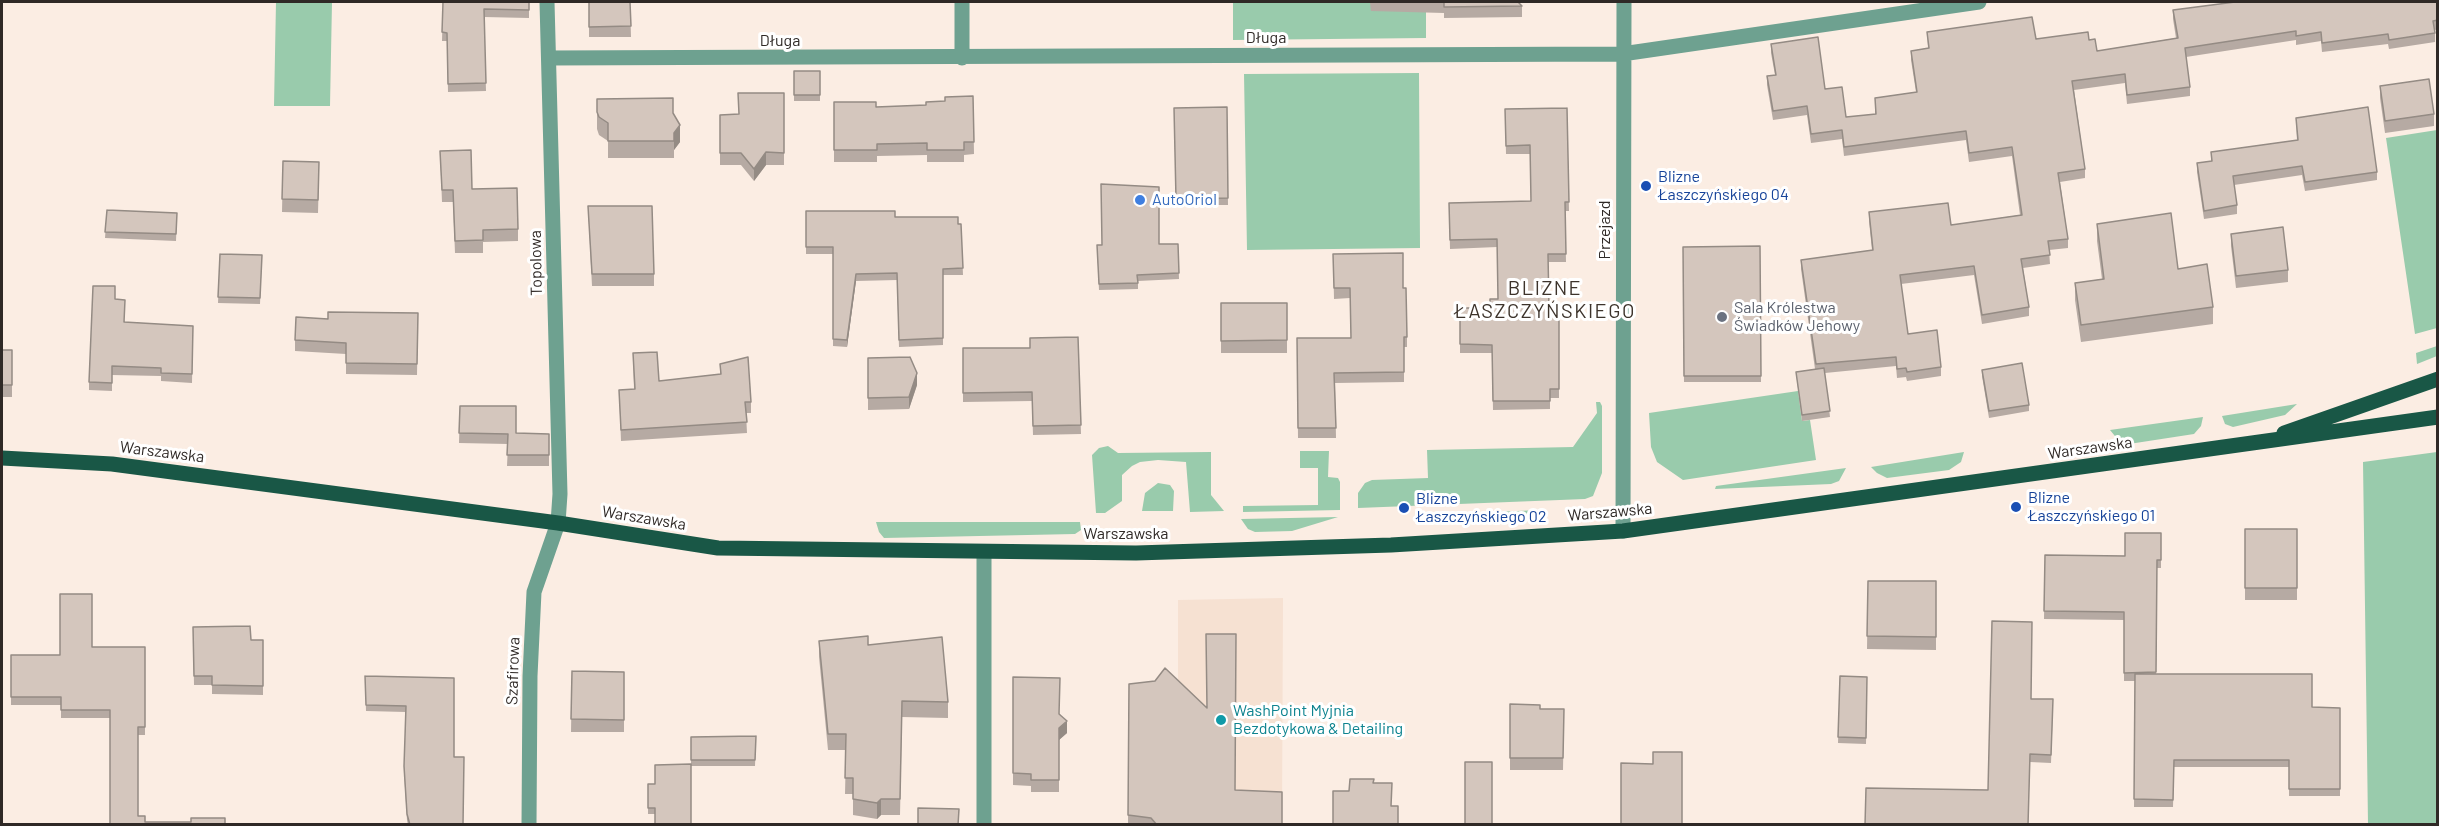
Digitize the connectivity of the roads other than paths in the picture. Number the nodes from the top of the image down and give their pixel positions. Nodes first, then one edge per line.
1 (547, 2) edge
2 (962, 2) edge
3 (1624, 2) edge
4 (1979, 2) edge
5 (1622, 54) junction
6 (549, 58) junction
7 (962, 58) junction
8 (2438, 379) edge
9 (2438, 417) edge
10 (2250, 445) junction
11 (2, 458) edge
12 (558, 523) junction
13 (1623, 531) junction
14 (984, 552) junction
15 (529, 825) edge
16 (984, 825) edge

1 - 6 street, Topolowa
2 - 7 street
3 - 5 street, Przejazd
4 - 5 street, Długa
5 - 7 street, Długa
5 - 13 street, Przejazd
6 - 7 street, Długa
6 - 12 street, Topolowa
8 - 10 main road, Warszawska
9 - 10 main road, Warszawska
10 - 13 main road, Warszawska
11 - 12 main road, Warszawska
12 - 14 main road, Warszawska
12 - 15 street, Szafirowa
13 - 14 main road, Warszawska
14 - 16 street

